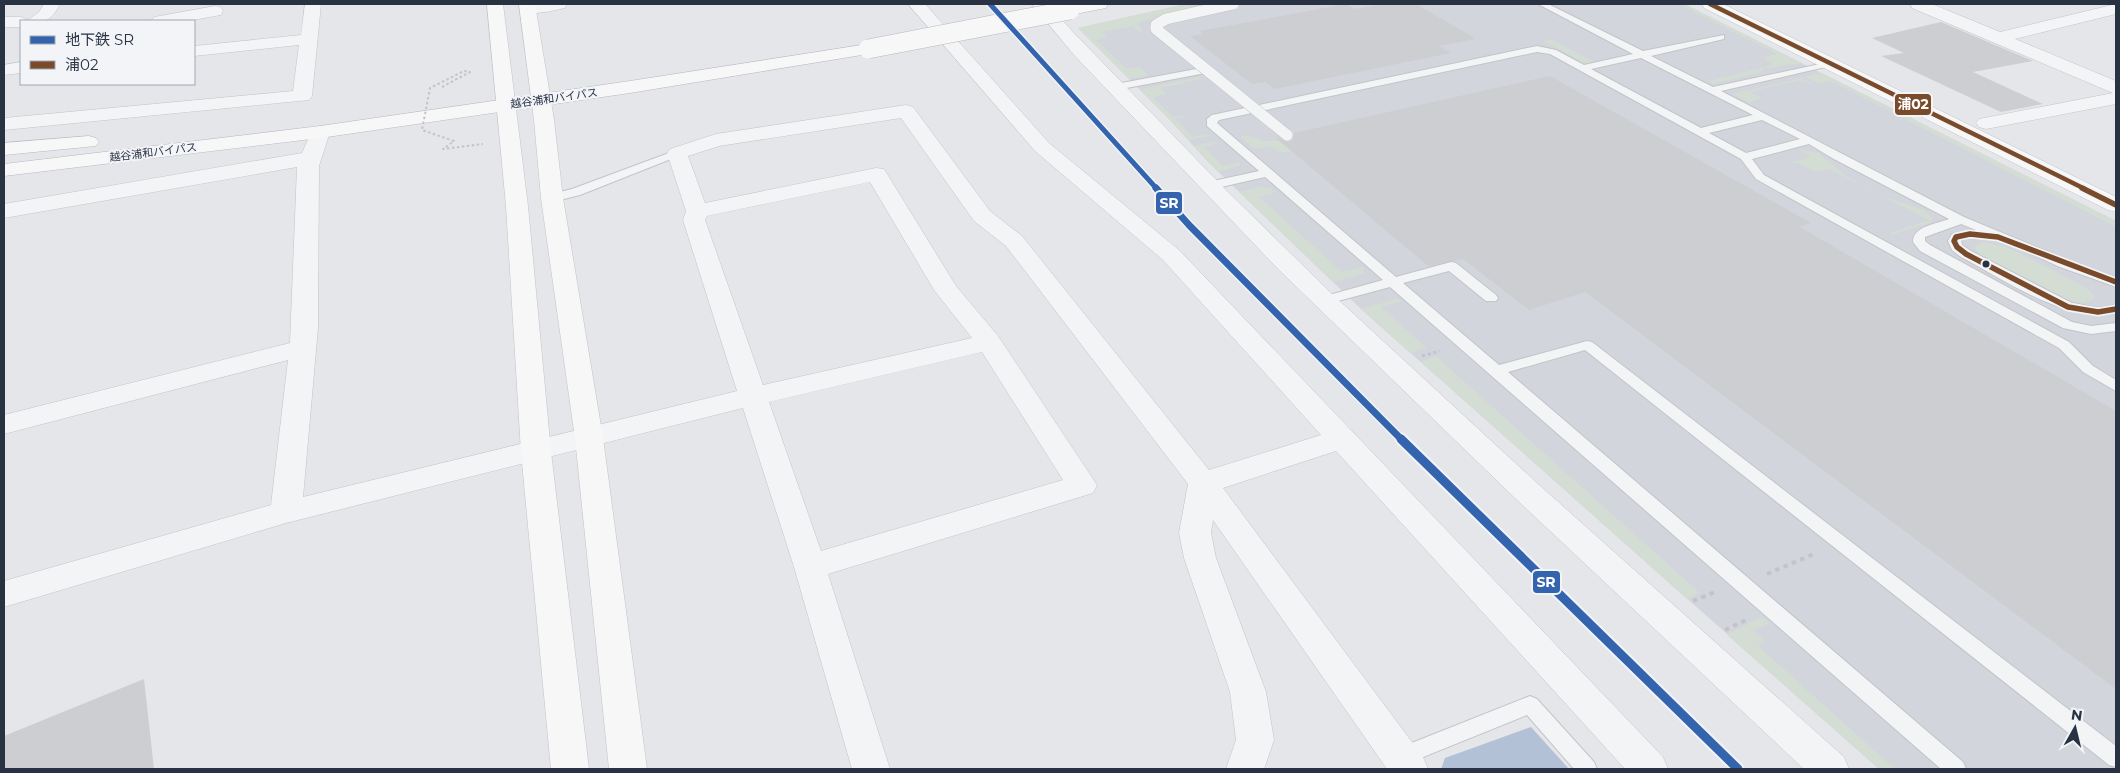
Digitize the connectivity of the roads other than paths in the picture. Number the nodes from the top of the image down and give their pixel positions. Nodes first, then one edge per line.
1 (52, 4) edge
2 (313, 4) edge
3 (495, 4) edge
4 (559, 4) edge
5 (916, 4) edge
6 (1040, 4) edge
7 (1050, 4) edge
8 (1100, 4) edge
9 (1233, 4) edge
10 (1542, 4) edge
11 (1710, 4) edge
12 (1739, 4) edge
13 (1918, 4) edge
14 (528, 6) edge
15 (2116, 9) edge
16 (38, 20) edge
17 (4, 22) edge
18 (20, 22) edge
19 (206, 30) edge
20 (1721, 37) dead end
21 (1998, 38) junction
22 (309, 39) junction
23 (864, 44) junction
24 (1643, 55) junction
25 (1830, 64) junction
26 (20, 68) edge
27 (1582, 68) junction
28 (4, 70) edge
29 (1207, 70) junction
30 (1116, 87) junction
31 (2116, 88) edge
32 (1712, 90) junction
33 (540, 94) junction
34 (2116, 98) edge
35 (504, 99) junction
36 (1763, 116) junction
37 (1986, 123) junction
38 (4, 124) edge
39 (230, 130) junction
40 (320, 132) junction
41 (1699, 132) junction
42 (1287, 135) dead end
43 (274, 138) junction
44 (1809, 140) junction
45 (4, 149) edge
46 (677, 153) junction
47 (4, 157) edge
48 (1745, 157) junction
49 (311, 158) junction
50 (4, 170) edge
51 (1268, 173) junction
52 (4, 186) edge
53 (1208, 186) junction
54 (2116, 188) edge
55 (552, 198) junction
56 (2116, 206) edge
57 (4, 211) edge
58 (697, 211) junction
59 (1960, 220) junction
60 (2021, 245) junction
61 (1394, 282) junction
62 (2116, 282) edge
63 (1491, 298) dead end
64 (1324, 301) junction
65 (2116, 309) edge
66 (2116, 327) edge
67 (989, 342) junction
68 (302, 348) junction
69 (1496, 371) junction
70 (2116, 386) edge
71 (755, 396) junction
72 (4, 424) edge
73 (589, 438) junction
74 (1341, 439) junction
75 (536, 452) junction
76 (1204, 483) junction
77 (286, 512) junction
78 (810, 567) junction
79 (4, 594) edge
80 (2116, 758) edge
81 (1405, 763) edge
82 (570, 769) edge
83 (628, 769) edge
84 (870, 769) edge
85 (1245, 769) edge
86 (1587, 769) edge
87 (1649, 769) edge
88 (1830, 769) edge
89 (1956, 769) edge

1 - 16 street
2 - 22 street
3 - 35 main road
4 - 14 street
5 - 74 street
6 - 30 street
7 - 23 main road, 越谷浦和バイパス
8 - 23 main road, 越谷浦和バイパス, bridge
9 - 29 lane, bridge
10 - 24 lane
11 - 25 main road
12 - 37 main road
13 - 21 street
14 - 33 main road
15 - 21 street
17 - 18 street
19 - 22 street
20 - 24 lane
21 - 31 street
22 - 38 street
23 - 33 main road, 越谷浦和バイパス
24 - 27 lane
24 - 32 lane
25 - 32 lane
25 - 56 main road
26 - 28 street
27 - 41 lane
27 - 51 lane
29 - 30 lane
29 - 42 lane, bridge
30 - 53 street
32 - 36 lane
33 - 35 main road, 越谷浦和バイパス
33 - 55 main road
34 - 37 street
35 - 39 main road, 越谷浦和バイパス
35 - 40 main road, 越谷浦和バイパス
35 - 75 main road
36 - 41 lane
36 - 44 lane
37 - 54 main road
39 - 45 main road
39 - 47 main road, 越谷浦和バイパス
40 - 43 main road, 越谷浦和バイパス
40 - 49 street
41 - 48 lane
43 - 50 main road, 越谷浦和バイパス
43 - 52 main road
44 - 48 lane
44 - 59 lane
46 - 55 lane
46 - 58 street
46 - 76 street
48 - 70 lane
49 - 57 street
49 - 68 street
51 - 53 lane
51 - 61 lane
53 - 64 street
55 - 73 main road
58 - 67 street
58 - 71 street
59 - 60 lane
59 - 66 lane
60 - 62 lane
60 - 65 lane
61 - 63 lane
61 - 64 lane
61 - 69 lane
64 - 88 street
67 - 71 street
67 - 78 street
68 - 72 street
68 - 77 street
69 - 80 lane
69 - 89 lane
71 - 73 street
71 - 78 street
73 - 75 street
73 - 83 main road
74 - 76 street
74 - 87 street
75 - 77 street
75 - 82 main road
76 - 81 street
76 - 85 street
77 - 79 street
78 - 84 street
81 - 86 lane

